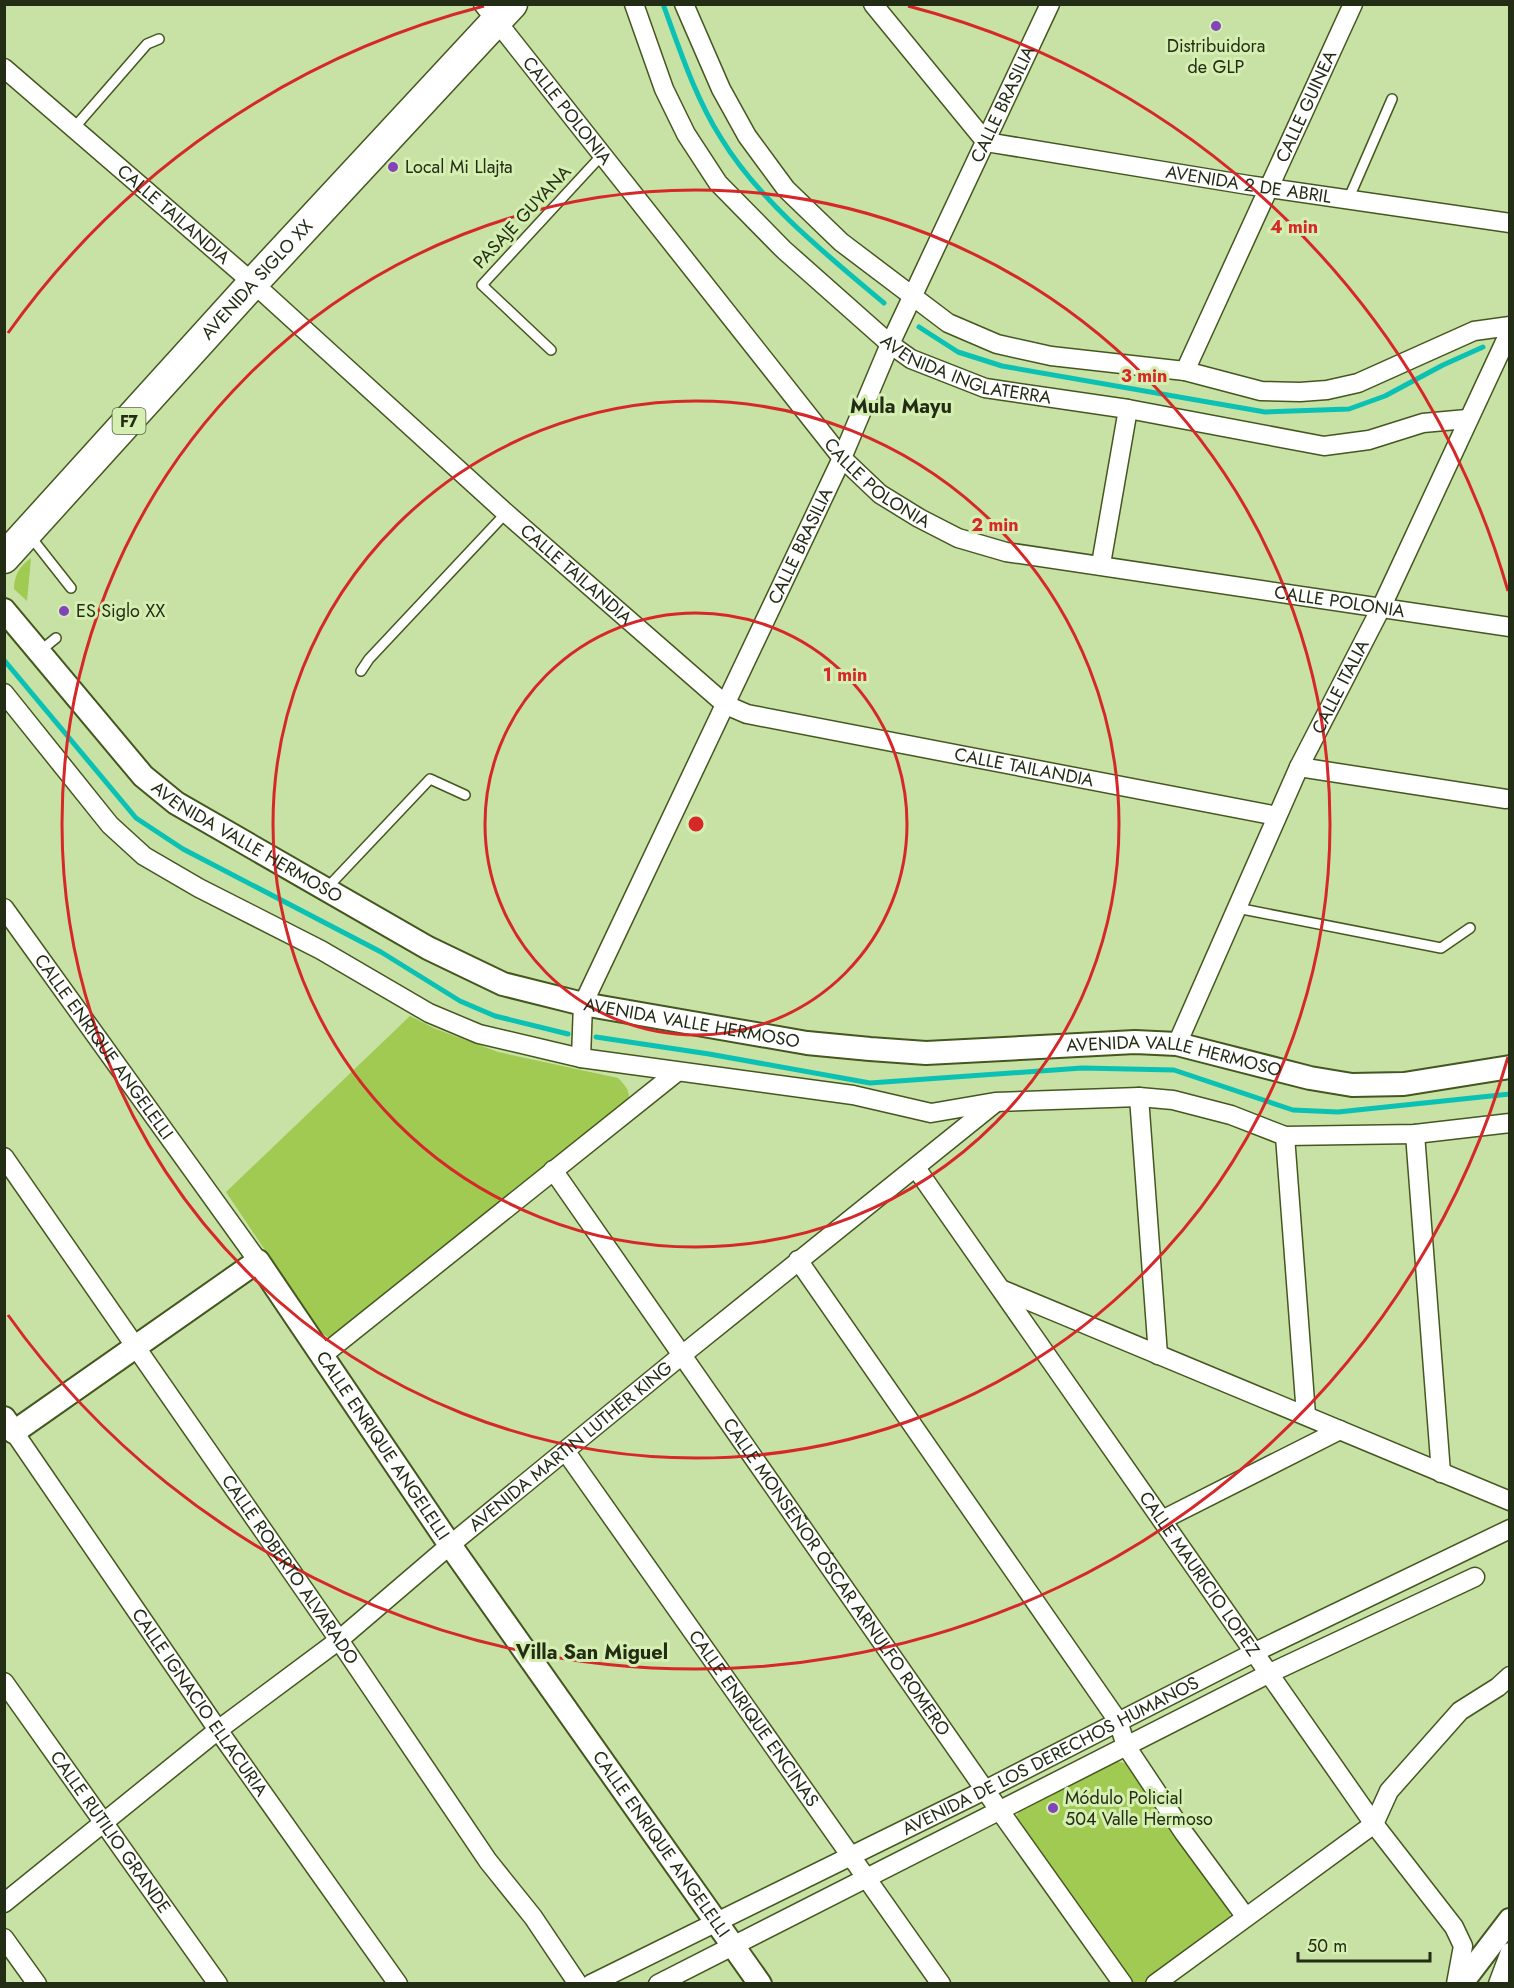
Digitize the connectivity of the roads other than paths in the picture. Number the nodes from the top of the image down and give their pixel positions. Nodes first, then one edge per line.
1 (634, 4) edge
2 (684, 4) edge
3 (873, 4) edge
4 (1050, 4) edge
5 (1353, 4) edge
6 (492, 8) edge
7 (159, 39) dead end
8 (4, 68) edge
9 (1392, 99) dead end
10 (74, 128) junction
11 (986, 142) junction
12 (602, 155) junction
13 (1267, 188) junction
14 (1348, 200) junction
15 (1509, 223) edge
16 (248, 279) junction
17 (913, 296) junction
18 (1509, 328) edge
19 (890, 344) junction
20 (551, 350) dead end
21 (1185, 371) junction
22 (1128, 408) junction
23 (1467, 419) junction
24 (842, 458) junction
25 (506, 513) junction
26 (16, 532) edge
27 (4, 558) edge
28 (1101, 564) junction
29 (71, 588) dead end
30 (1381, 608) junction
31 (4, 610) edge
32 (1509, 627) edge
33 (361, 671) dead end
34 (4, 693) edge
35 (726, 705) junction
36 (1299, 767) junction
37 (465, 795) dead end
38 (1506, 799) dead end
39 (1277, 816) junction
40 (326, 889) junction
41 (4, 908) edge
42 (1237, 908) junction
43 (1470, 928) dead end
44 (583, 1004) junction
45 (1177, 1044) junction
46 (580, 1058) junction
47 (1509, 1067) edge
48 (676, 1072) junction
49 (1138, 1097) junction
50 (995, 1102) junction
51 (1509, 1123) edge
52 (1415, 1134) junction
53 (1285, 1136) junction
54 (4, 1157) edge
55 (916, 1168) junction
56 (553, 1170) junction
57 (798, 1260) junction
58 (258, 1261) junction
59 (1003, 1290) junction
60 (136, 1346) junction
61 (323, 1354) junction
62 (682, 1355) junction
63 (1158, 1355) junction
64 (1306, 1414) junction
65 (9, 1425) edge
66 (1340, 1430) junction
67 (566, 1452) junction
68 (1441, 1473) junction
69 (1509, 1501) edge
70 (1162, 1520) junction
71 (1509, 1529) edge
72 (450, 1545) junction
73 (1475, 1576) dead end
74 (339, 1640) junction
75 (1255, 1652) junction
76 (1270, 1673) junction
77 (1509, 1676) edge
78 (4, 1682) edge
79 (1119, 1721) junction
80 (218, 1730) junction
81 (1126, 1746) junction
82 (985, 1790) junction
83 (1000, 1810) junction
84 (103, 1822) junction
85 (1374, 1824) junction
86 (851, 1855) junction
87 (866, 1877) junction
88 (4, 1903) edge
89 (1245, 1916) junction
90 (1509, 1920) edge
91 (716, 1924) junction
92 (4, 1938) edge
93 (733, 1945) junction
94 (1509, 1952) edge
95 (37, 1983) edge
96 (218, 1983) edge
97 (398, 1983) edge
98 (578, 1983) edge
99 (591, 1983) edge
100 (662, 1983) edge
101 (760, 1983) edge
102 (941, 1983) edge
103 (1123, 1983) edge
104 (1155, 1983) edge
105 (1456, 1983) edge
106 (1461, 1983) edge
107 (1498, 1983) edge

1 - 19 street, AVENIDA INGLATERRA
2 - 17 street, AVENIDA INGLATERRA
3 - 11 street
4 - 11 street, CALLE BRASILIA
5 - 13 street, CALLE GUINEA
6 - 12 street, CALLE POLONIA
6 - 16 highway, AVENIDA SIGLO XX / F7
7 - 10 lane
8 - 10 street, CALLE TAILANDIA
9 - 14 lane
10 - 16 street, CALLE TAILANDIA
11 - 13 street, AVENIDA 2 DE ABRIL
11 - 17 street, CALLE BRASILIA
12 - 20 lane, PASAJE GUYANA
12 - 24 street, CALLE POLONIA
13 - 14 street, AVENIDA 2 DE ABRIL
13 - 21 street, CALLE GUINEA
14 - 15 street, AVENIDA 2 DE ABRIL
16 - 25 street, CALLE TAILANDIA
16 - 26 highway, AVENIDA SIGLO XX / F7
17 - 19 street, CALLE BRASILIA
17 - 21 street, AVENIDA INGLATERRA
18 - 21 street, AVENIDA INGLATERRA
18 - 23 street, CALLE ITALIA
19 - 22 street, AVENIDA INGLATERRA
19 - 24 street, CALLE BRASILIA
22 - 23 street, AVENIDA INGLATERRA
22 - 28 street
23 - 30 street, CALLE ITALIA
24 - 28 street, CALLE POLONIA
24 - 35 street, CALLE BRASILIA
25 - 33 lane
25 - 35 street, CALLE TAILANDIA
26 - 27 highway, AVENIDA SIGLO XX / F7
26 - 29 lane
28 - 30 street, CALLE POLONIA
30 - 32 street, CALLE POLONIA
30 - 36 street, CALLE ITALIA
31 - 40 street, AVENIDA VALLE HERMOSO
34 - 46 street
35 - 39 street, CALLE TAILANDIA
35 - 44 street, CALLE BRASILIA
36 - 38 street
36 - 39 street, CALLE ITALIA
37 - 40 lane
39 - 42 street, CALLE ITALIA
40 - 44 street, AVENIDA VALLE HERMOSO
41 - 58 street, CALLE ENRIQUE ANGELELLI
42 - 43 lane
42 - 45 street, CALLE ITALIA
44 - 45 street, AVENIDA VALLE HERMOSO
44 - 46 street, CALLE BRASILIA
45 - 47 street, AVENIDA VALLE HERMOSO
46 - 48 street
48 - 50 street
48 - 56 street
49 - 50 street
49 - 53 street
49 - 63 street
50 - 55 street, AVENIDA MARTIN LUTHER KING
51 - 52 street
52 - 53 street
52 - 68 street
53 - 64 street
54 - 60 street, CALLE ROBERTO ALVARADO
55 - 57 street, AVENIDA MARTIN LUTHER KING
55 - 59 street, CALLE MAURICIO LOPEZ
56 - 61 street
56 - 62 street, CALLE MONSEÑOR ÓSCAR ARNULFO ROMERO
57 - 62 street, AVENIDA MARTIN LUTHER KING
57 - 79 street
58 - 60 street
58 - 61 street, CALLE ENRIQUE ANGELELLI
59 - 63 street
59 - 70 street, CALLE MAURICIO LOPEZ
60 - 65 street
60 - 74 street, CALLE ROBERTO ALVARADO
61 - 72 street, CALLE ENRIQUE ANGELELLI
62 - 67 street, AVENIDA MARTIN LUTHER KING
62 - 82 street, CALLE MONSEÑOR ÓSCAR ARNULFO ROMERO
63 - 64 street
64 - 66 street
65 - 80 street, CALLE IGNACIO ELLACURIA
66 - 68 street
66 - 70 street
67 - 72 street, AVENIDA MARTIN LUTHER KING
67 - 86 street, CALLE ENRIQUE ENCINAS
68 - 69 street
70 - 75 street, CALLE MAURICIO LOPEZ
71 - 75 street, AVENIDA DE LOS DERECHOS HUMANOS
72 - 74 street, AVENIDA MARTIN LUTHER KING
72 - 91 street, CALLE ENRIQUE ANGELELLI
73 - 76 street, AVENIDA DE LOS DERECHOS HUMANOS
74 - 80 street, AVENIDA MARTIN LUTHER KING
74 - 98 street, CALLE ROBERTO ALVARADO
75 - 76 street, CALLE MAURICIO LOPEZ
75 - 79 street, AVENIDA DE LOS DERECHOS HUMANOS
76 - 81 street, AVENIDA DE LOS DERECHOS HUMANOS
76 - 85 street, CALLE MAURICIO LOPEZ
77 - 85 street
78 - 84 street, CALLE RUTILIO GRANDE
79 - 81 street
79 - 82 street, AVENIDA DE LOS DERECHOS HUMANOS
80 - 84 street, AVENIDA MARTIN LUTHER KING
80 - 97 street, CALLE IGNACIO ELLACURIA
81 - 83 street, AVENIDA DE LOS DERECHOS HUMANOS
81 - 89 street
82 - 83 street, CALLE MONSEÑOR ÓSCAR ARNULFO ROMERO
82 - 86 street, AVENIDA DE LOS DERECHOS HUMANOS
83 - 87 street, AVENIDA DE LOS DERECHOS HUMANOS
83 - 103 street, CALLE MONSEÑOR ÓSCAR ARNULFO ROMERO
84 - 88 street, AVENIDA MARTIN LUTHER KING
84 - 96 street, CALLE RUTILIO GRANDE
85 - 89 street
85 - 105 street, CALLE MAURICIO LOPEZ
86 - 87 street, CALLE ENRIQUE ENCINAS
86 - 91 street, AVENIDA DE LOS DERECHOS HUMANOS
87 - 93 street, AVENIDA DE LOS DERECHOS HUMANOS
87 - 102 street, CALLE ENRIQUE ENCINAS
89 - 104 street
90 - 106 street
91 - 93 street, CALLE ENRIQUE ANGELELLI
91 - 99 street, AVENIDA DE LOS DERECHOS HUMANOS
92 - 95 street
93 - 100 street, AVENIDA DE LOS DERECHOS HUMANOS
93 - 101 street, CALLE ENRIQUE ANGELELLI
94 - 107 street

